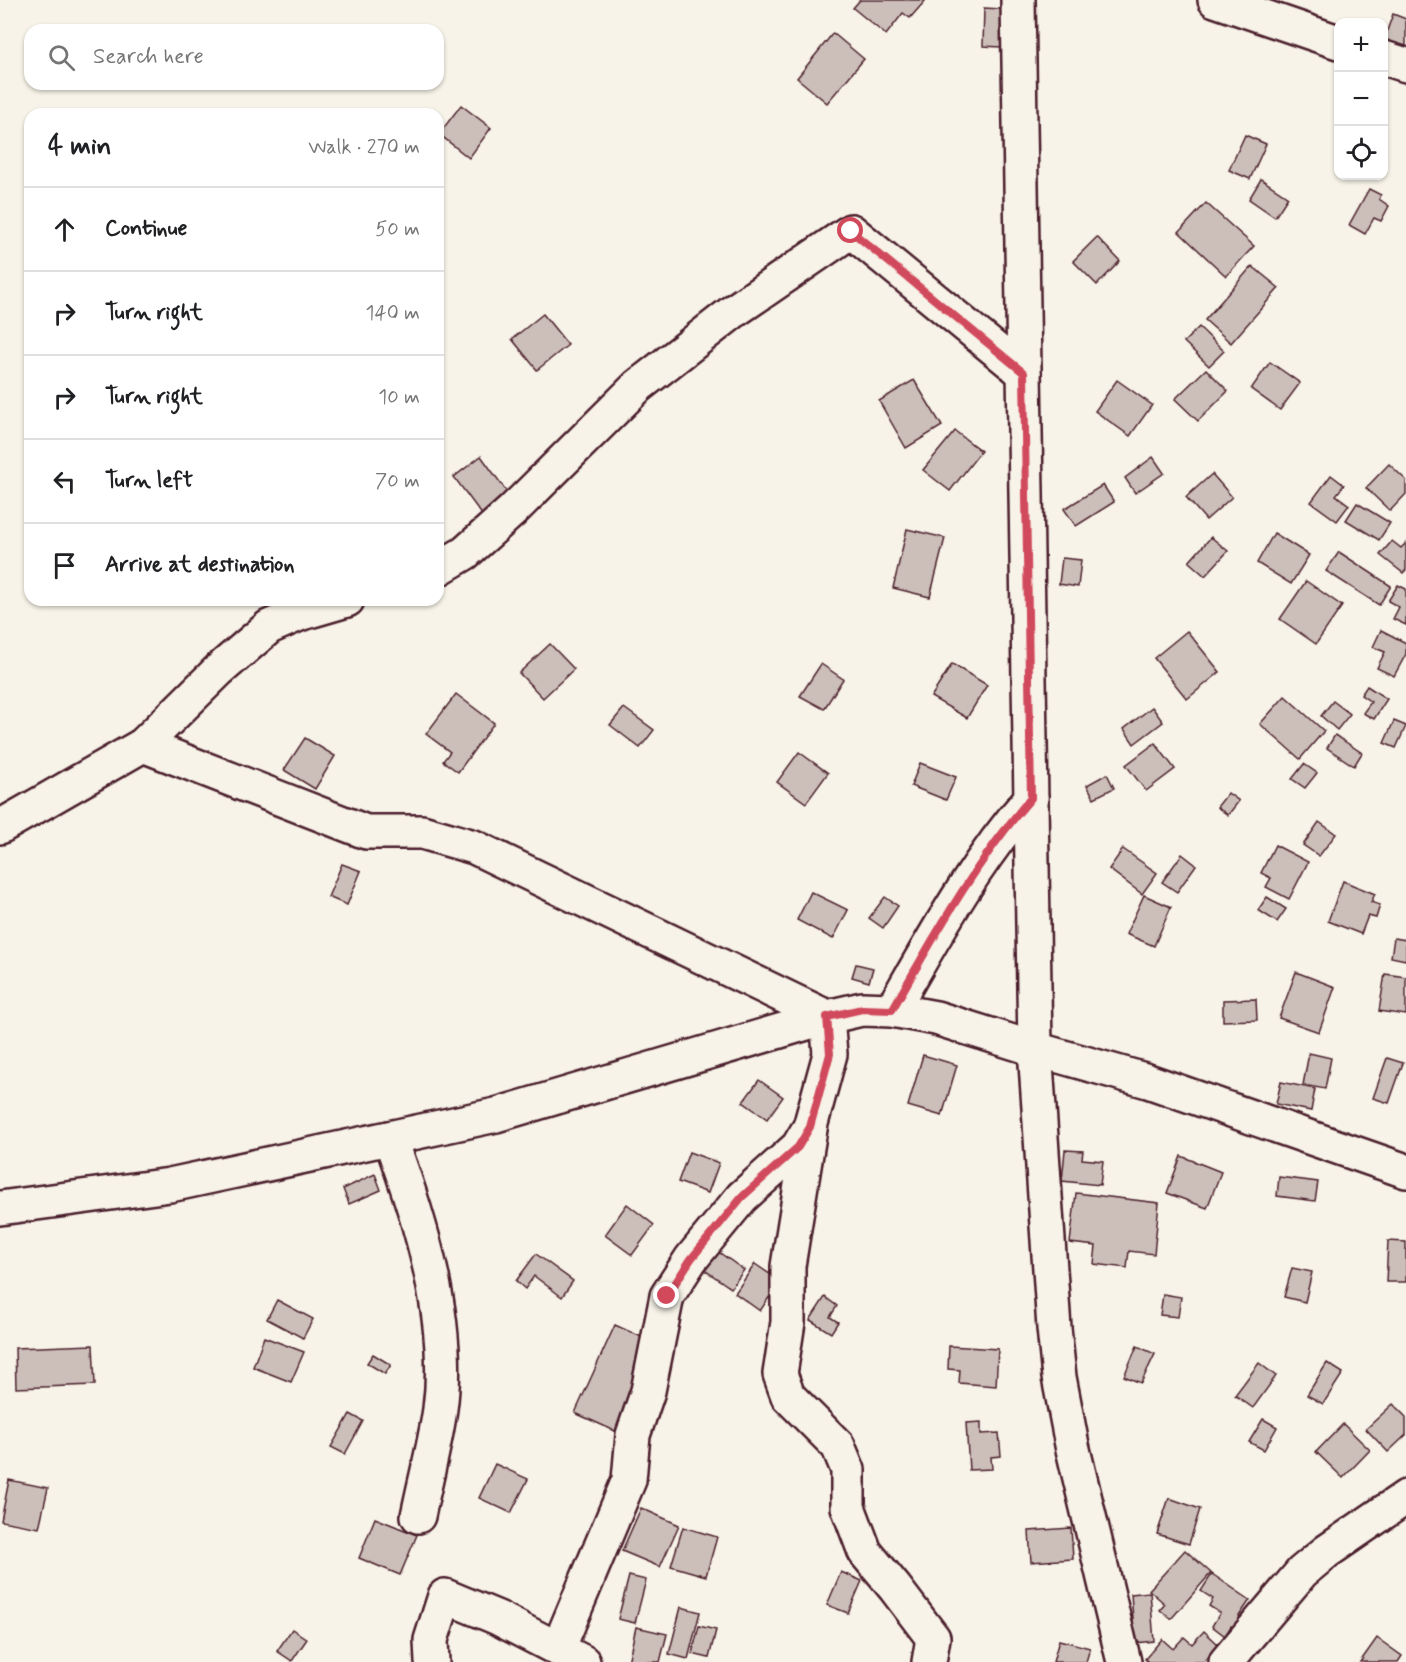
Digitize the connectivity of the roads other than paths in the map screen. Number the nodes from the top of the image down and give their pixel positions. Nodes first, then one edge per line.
1 (1018, 0) edge
2 (1215, 0) edge
3 (1334, 41) edge
4 (1388, 59) edge
5 (1406, 65) edge
6 (1024, 373) junction
7 (444, 565) edge
8 (326, 606) edge
9 (142, 745) junction
10 (1031, 798) junction
11 (0, 827) edge
12 (892, 1010) junction
13 (827, 1017) junction
14 (1035, 1049) junction
15 (810, 1127) junction
16 (390, 1138) junction
17 (1406, 1171) edge
18 (0, 1208) edge
19 (1406, 1497) edge
20 (418, 1516) dead end
21 (570, 1655) edge
22 (432, 1662) edge
23 (929, 1662) edge
24 (1124, 1662) edge
25 (1226, 1662) edge

1 - 6 street
2 - 3 street
4 - 5 street
6 - 7 street
6 - 10 street
8 - 9 street
9 - 11 street
9 - 13 street
10 - 12 street
10 - 14 street
12 - 13 street
12 - 14 street
13 - 15 street
13 - 16 street
14 - 17 street
14 - 24 street
15 - 21 street
15 - 23 street
16 - 18 street
16 - 20 street
19 - 25 street
21 - 22 street

